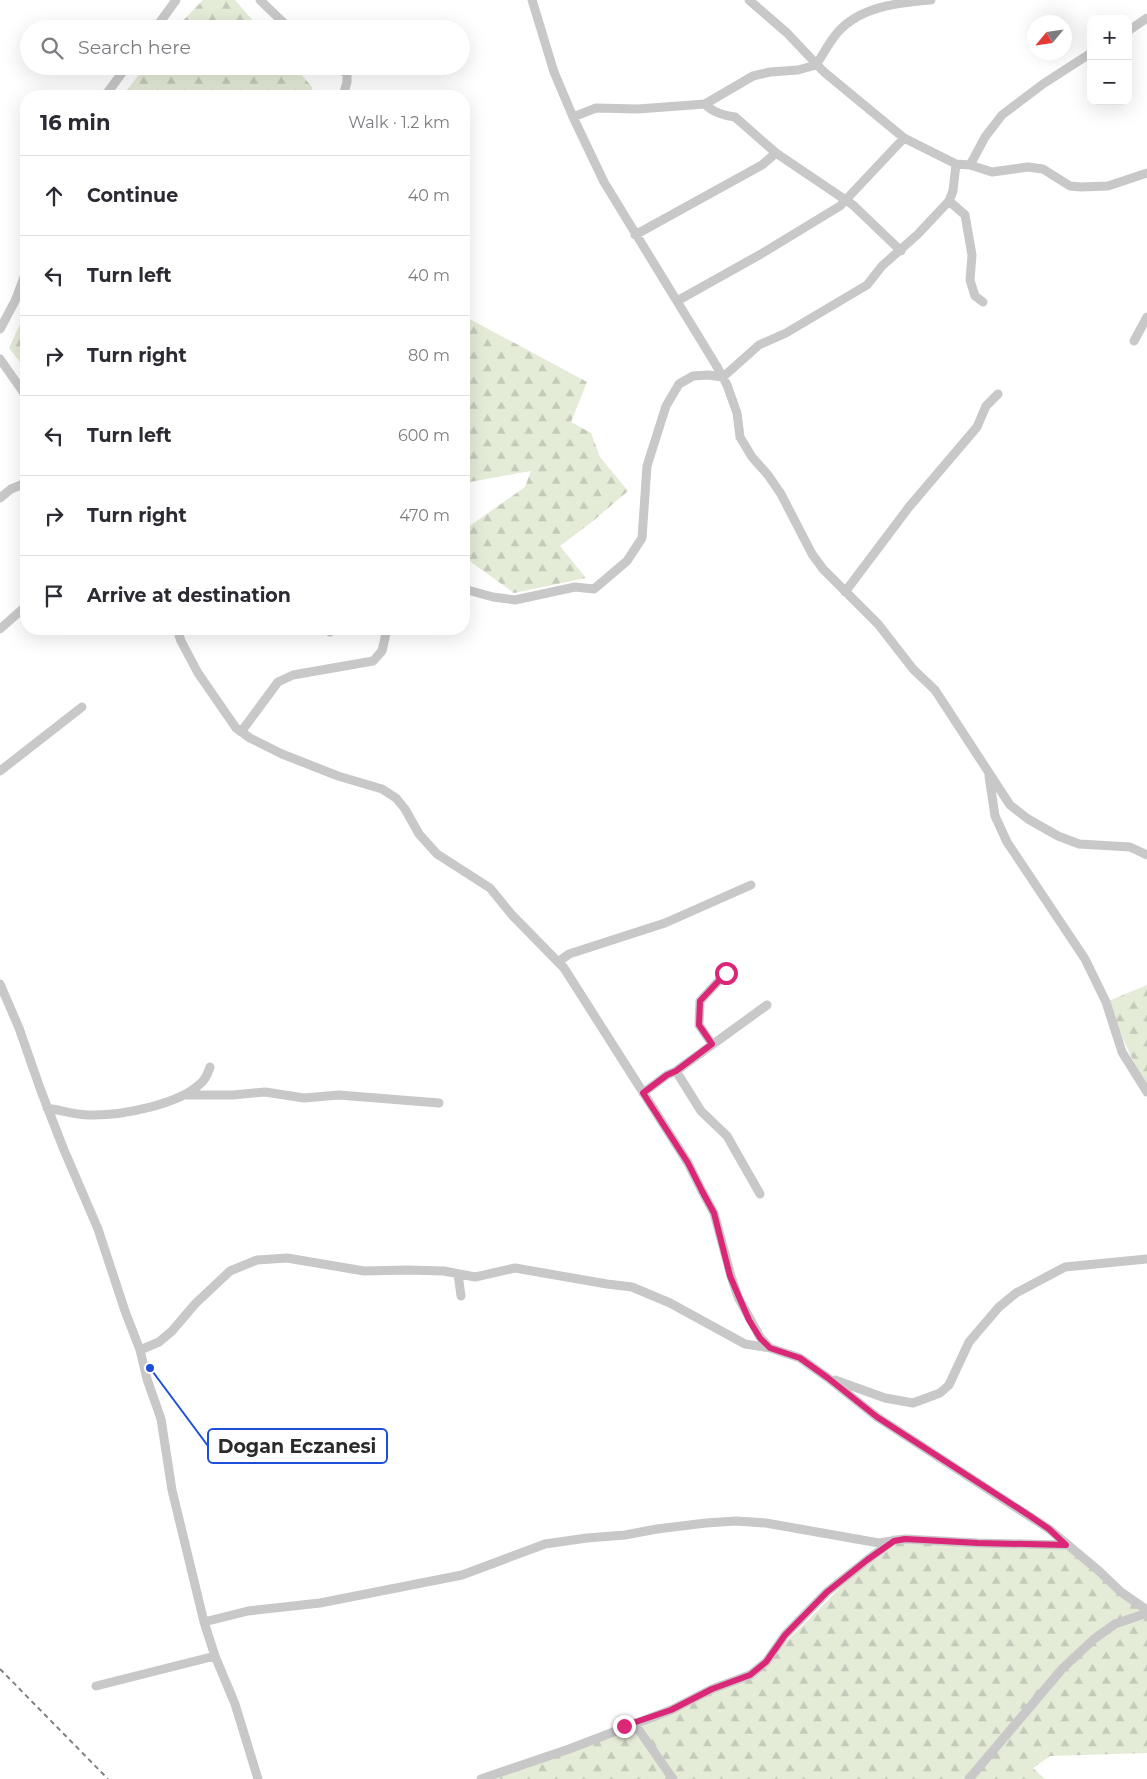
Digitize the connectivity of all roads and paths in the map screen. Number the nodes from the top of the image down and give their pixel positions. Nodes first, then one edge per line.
1 (176, 0) edge
2 (260, 0) edge
3 (532, 0) edge
4 (749, 0) edge
5 (931, 0) edge
6 (1147, 18) edge
7 (162, 20) edge
8 (281, 20) edge
9 (1132, 28) edge
10 (1087, 56) edge
11 (816, 65) junction
12 (120, 75) edge
13 (347, 75) edge
14 (109, 90) edge
15 (345, 90) edge
16 (705, 104) junction
17 (573, 117) junction
18 (904, 138) junction
19 (776, 153) junction
20 (956, 164) junction
21 (970, 164) junction
22 (1147, 174) edge
23 (847, 201) junction
24 (949, 201) junction
25 (635, 235) junction
26 (901, 251) junction
27 (20, 289) edge
28 (677, 301) junction
29 (983, 302) dead end
30 (1147, 317) edge
31 (0, 329) edge
32 (1134, 341) dead end
33 (0, 359) edge
34 (723, 378) junction
35 (20, 387) edge
36 (998, 394) dead end
37 (20, 485) edge
38 (0, 498) edge
39 (470, 591) edge
40 (845, 592) junction
41 (20, 611) edge
42 (0, 629) edge
43 (179, 635) edge
44 (386, 635) edge
45 (82, 707) dead end
46 (241, 732) junction
47 (0, 771) edge
48 (988, 772) junction
49 (1147, 854) edge
50 (751, 885) dead end
51 (558, 962) junction
52 (726, 973) dead end
53 (0, 984) edge
54 (767, 1005) dead end
55 (712, 1044) junction
56 (210, 1067) dead end
57 (676, 1071) junction
58 (1147, 1092) edge
59 (643, 1093) junction
60 (185, 1095) junction
61 (438, 1103) dead end
62 (47, 1108) junction
63 (760, 1194) dead end
64 (1147, 1258) edge
65 (458, 1274) junction
66 (461, 1296) dead end
67 (770, 1348) junction
68 (140, 1350) junction
69 (828, 1378) junction
70 (894, 1541) junction
71 (1066, 1545) junction
72 (1147, 1612) edge
73 (204, 1622) junction
74 (215, 1656) junction
75 (96, 1686) dead end
76 (634, 1723) junction
77 (258, 1779) edge
78 (481, 1779) edge
79 (673, 1779) edge
80 (969, 1779) edge

1 - 7 street
2 - 8 street
3 - 17 street
4 - 11 street
5 - 11 street
6 - 9 street
10 - 21 street
11 - 16 street
11 - 18 street
12 - 14 street
13 - 15 street
16 - 17 street
16 - 19 street
17 - 25 street
18 - 20 street
18 - 23 street
19 - 23 street
19 - 25 street
20 - 21 street
20 - 24 street
21 - 22 street
23 - 26 street
23 - 28 street
24 - 26 street
24 - 29 street
25 - 28 street
26 - 34 street
27 - 31 street
28 - 34 street
30 - 32 street
33 - 35 street
34 - 39 street
34 - 40 street
36 - 40 street
37 - 38 street
40 - 48 street
41 - 42 street
43 - 46 street
44 - 46 street
45 - 47 street
46 - 51 street
48 - 49 street
48 - 58 street
50 - 51 street
51 - 59 street
52 - 55 street
53 - 62 street
54 - 55 street
55 - 57 street
56 - 60 street
57 - 59 street
57 - 63 street
59 - 67 street
60 - 61 street
60 - 62 street
62 - 68 street
64 - 69 street
65 - 66 street
65 - 67 street
65 - 68 street
67 - 69 street
68 - 73 street
69 - 71 street
70 - 71 street
70 - 73 street
70 - 76 street
71 - 72 street
72 - 80 street
73 - 74 street
74 - 75 street
74 - 77 street
76 - 78 street
76 - 79 street

